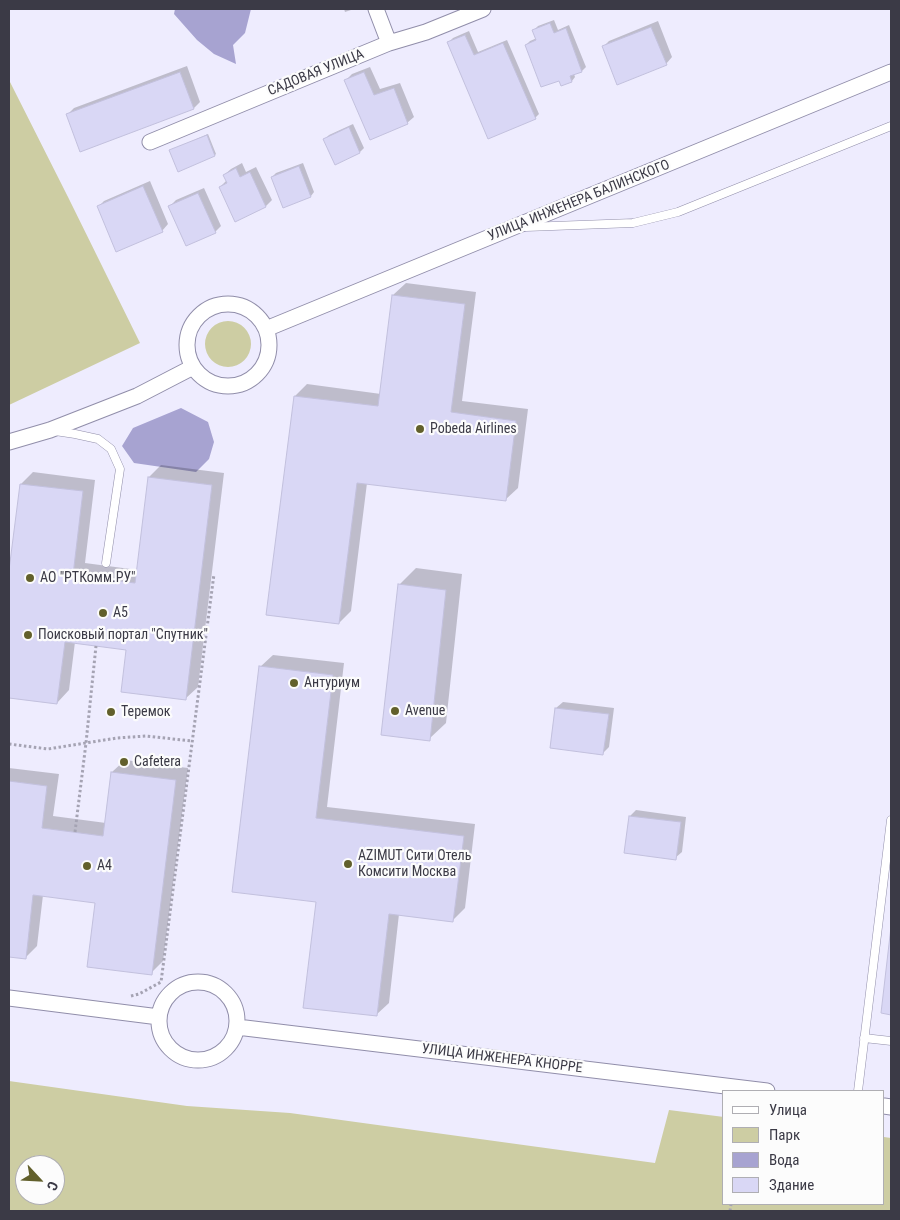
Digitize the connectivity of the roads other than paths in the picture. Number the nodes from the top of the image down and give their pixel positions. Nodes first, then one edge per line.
1 (376, 9) edge
2 (483, 9) edge
3 (389, 43) junction
4 (891, 72) edge
5 (891, 126) edge
6 (150, 142) dead end
7 (514, 227) junction
8 (266, 329) junction
9 (193, 367) junction
10 (50, 430) junction
11 (9, 442) edge
12 (106, 563) dead end
13 (891, 820) edge
14 (9, 998) edge
15 (159, 1017) junction
16 (237, 1026) junction
17 (864, 1038) junction
18 (891, 1041) edge
19 (759, 1090) edge
20 (858, 1090) edge

1 - 3 street
2 - 3 street, САДОВАЯ УЛИЦА
3 - 6 street, САДОВАЯ УЛИЦА
4 - 7 street, УЛИЦА ИНЖЕНЕРА БАЛИНСКОГО
5 - 7 lane
7 - 8 street, УЛИЦА ИНЖЕНЕРА БАЛИНСКОГО
8 - 9 street
8 - 9 street
9 - 10 street
10 - 11 street
10 - 12 lane
13 - 17 lane
14 - 15 street
15 - 16 street
15 - 16 street
16 - 19 street, УЛИЦА ИНЖЕНЕРА КНОРРЕ
17 - 18 lane
17 - 20 lane

